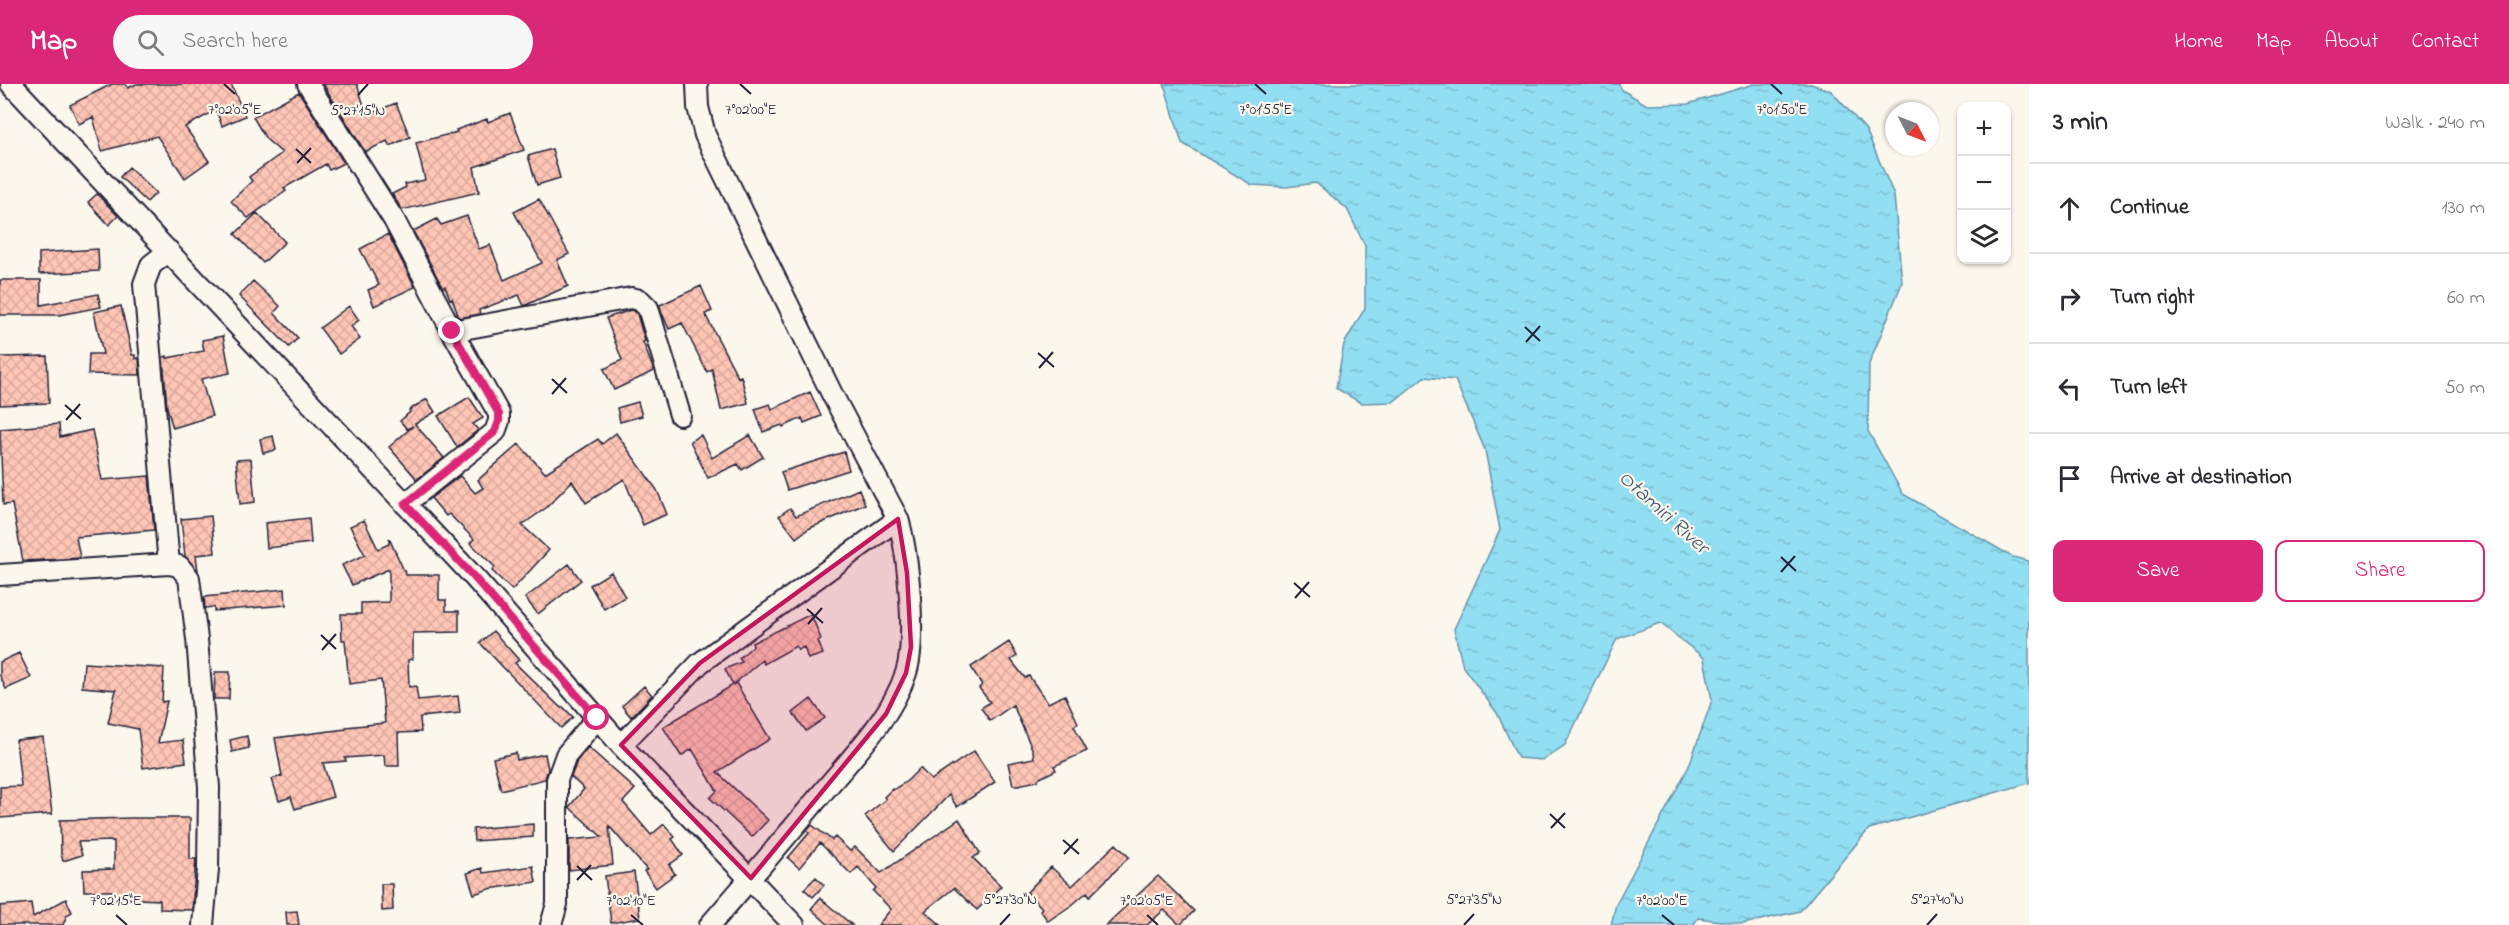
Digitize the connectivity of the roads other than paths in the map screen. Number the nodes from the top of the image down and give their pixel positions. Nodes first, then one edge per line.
1 (11, 84) edge
2 (308, 84) edge
3 (697, 84) edge
4 (169, 251) junction
5 (452, 331) junction
6 (680, 415) dead end
7 (405, 504) junction
8 (898, 519) junction
9 (169, 564) junction
10 (0, 575) edge
11 (597, 718) junction
12 (621, 745) junction
13 (751, 878) junction
14 (203, 925) edge
15 (551, 925) edge
16 (710, 925) edge
17 (794, 925) edge

1 - 4 street
2 - 5 street
3 - 8 street
4 - 7 street
4 - 9 street
5 - 6 street
5 - 7 street
7 - 11 street
8 - 12 street
8 - 13 street
9 - 10 street
9 - 14 street
11 - 12 street
11 - 15 street
12 - 13 street
13 - 16 street
13 - 17 street

